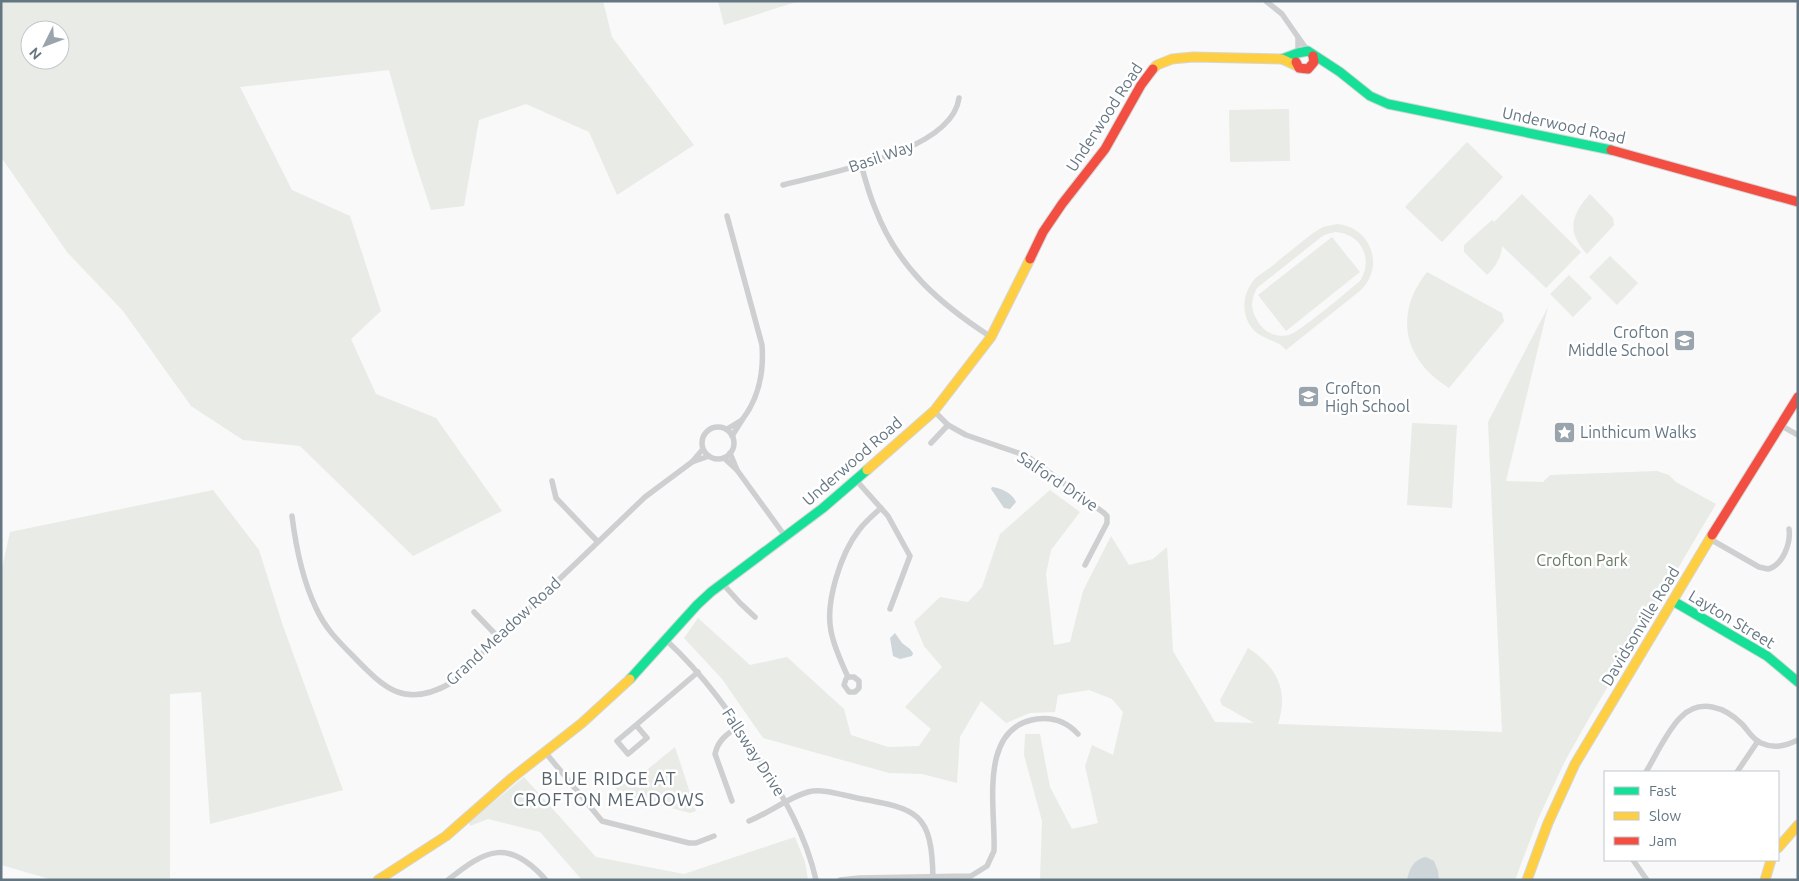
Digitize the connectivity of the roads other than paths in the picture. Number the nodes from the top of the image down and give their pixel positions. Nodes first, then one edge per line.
1 (1266, 1) edge
2 (1298, 37) junction
3 (1298, 54) junction
4 (1311, 54) junction
5 (1282, 59) junction
6 (1297, 66) junction
7 (1332, 67) junction
8 (1311, 68) junction
9 (959, 98) dead end
10 (861, 164) junction
11 (783, 185) dead end
12 (1798, 202) edge
13 (727, 216) dead end
14 (991, 337) junction
15 (1798, 397) edge
16 (934, 411) junction
17 (742, 420) junction
18 (948, 425) junction
19 (1780, 425) junction
20 (727, 429) junction
21 (1798, 435) edge
22 (732, 436) junction
23 (931, 443) dead end
24 (703, 449) junction
25 (730, 453) junction
26 (709, 456) junction
27 (724, 458) junction
28 (692, 462) junction
29 (737, 470) junction
30 (856, 480) junction
31 (552, 481) dead end
32 (880, 508) junction
33 (292, 516) dead end
34 (1790, 529) dead end
35 (785, 536) junction
36 (1710, 538) junction
37 (597, 541) junction
38 (1085, 565) dead end
39 (722, 583) junction
40 (1673, 601) junction
41 (890, 609) dead end
42 (474, 612) dead end
43 (755, 617) dead end
44 (498, 637) junction
45 (666, 640) junction
46 (698, 672) junction
47 (848, 677) dead end
48 (1798, 682) edge
49 (636, 725) junction
50 (739, 726) junction
51 (1078, 734) dead end
52 (1798, 740) edge
53 (1758, 741) junction
54 (545, 752) junction
55 (1647, 771) edge
56 (1738, 771) edge
57 (732, 801) dead end
58 (786, 802) junction
59 (749, 822) dead end
60 (1798, 825) edge
61 (714, 836) dead end
62 (1779, 847) edge
63 (1634, 861) edge
64 (1772, 861) edge
65 (933, 878) edge
66 (378, 880) edge
67 (448, 880) edge
68 (546, 880) edge
69 (816, 880) edge
70 (840, 880) edge
71 (1526, 880) edge
72 (1647, 880) edge
73 (1765, 880) edge

1 - 2 street
2 - 3 street
2 - 4 street
3 - 4 street
3 - 5 street, Underwood Road
3 - 6 street
4 - 7 street, Underwood Road
4 - 8 street
5 - 6 street, Underwood Road
5 - 14 street, Underwood Road
6 - 8 street
7 - 8 street
7 - 12 street, Underwood Road
9 - 10 street, Basil Way
10 - 11 street, Basil Way
10 - 14 street
13 - 17 street
14 - 16 street, Underwood Road
15 - 19 street, Davidsonville Road
16 - 18 street, Salford Drive
16 - 30 street, Underwood Road
17 - 20 street
17 - 22 street
18 - 23 street
18 - 38 street, Salford Drive
19 - 21 street
19 - 36 street, Davidsonville Road
20 - 22 street
20 - 24 street
22 - 25 street
24 - 26 street
24 - 28 street, Grand Meadow Road
25 - 27 street
25 - 29 street
26 - 27 street
26 - 28 street, Grand Meadow Road
27 - 29 street
28 - 37 street, Grand Meadow Road
29 - 35 street
30 - 32 street
30 - 35 street, Underwood Road
31 - 37 street
32 - 41 street
32 - 47 street
33 - 44 street, Grand Meadow Road
34 - 36 street
35 - 39 street, Underwood Road
36 - 40 street, Davidsonville Road
37 - 44 street, Grand Meadow Road
39 - 43 street
39 - 45 street, Underwood Road
40 - 48 street, Layton Street
40 - 71 street, Davidsonville Road
42 - 44 street
45 - 46 street, Fallsway Drive
45 - 54 street, Underwood Road
46 - 49 street
46 - 50 street, Fallsway Drive
49 - 49 street
50 - 57 street
50 - 58 street, Fallsway Drive
51 - 65 street
52 - 53 street
53 - 55 street
53 - 56 street
54 - 61 street
54 - 66 street, Underwood Road
58 - 59 street
58 - 65 street
58 - 69 street, Fallsway Drive
60 - 62 street
63 - 72 street
64 - 73 street
65 - 70 street
67 - 68 street

